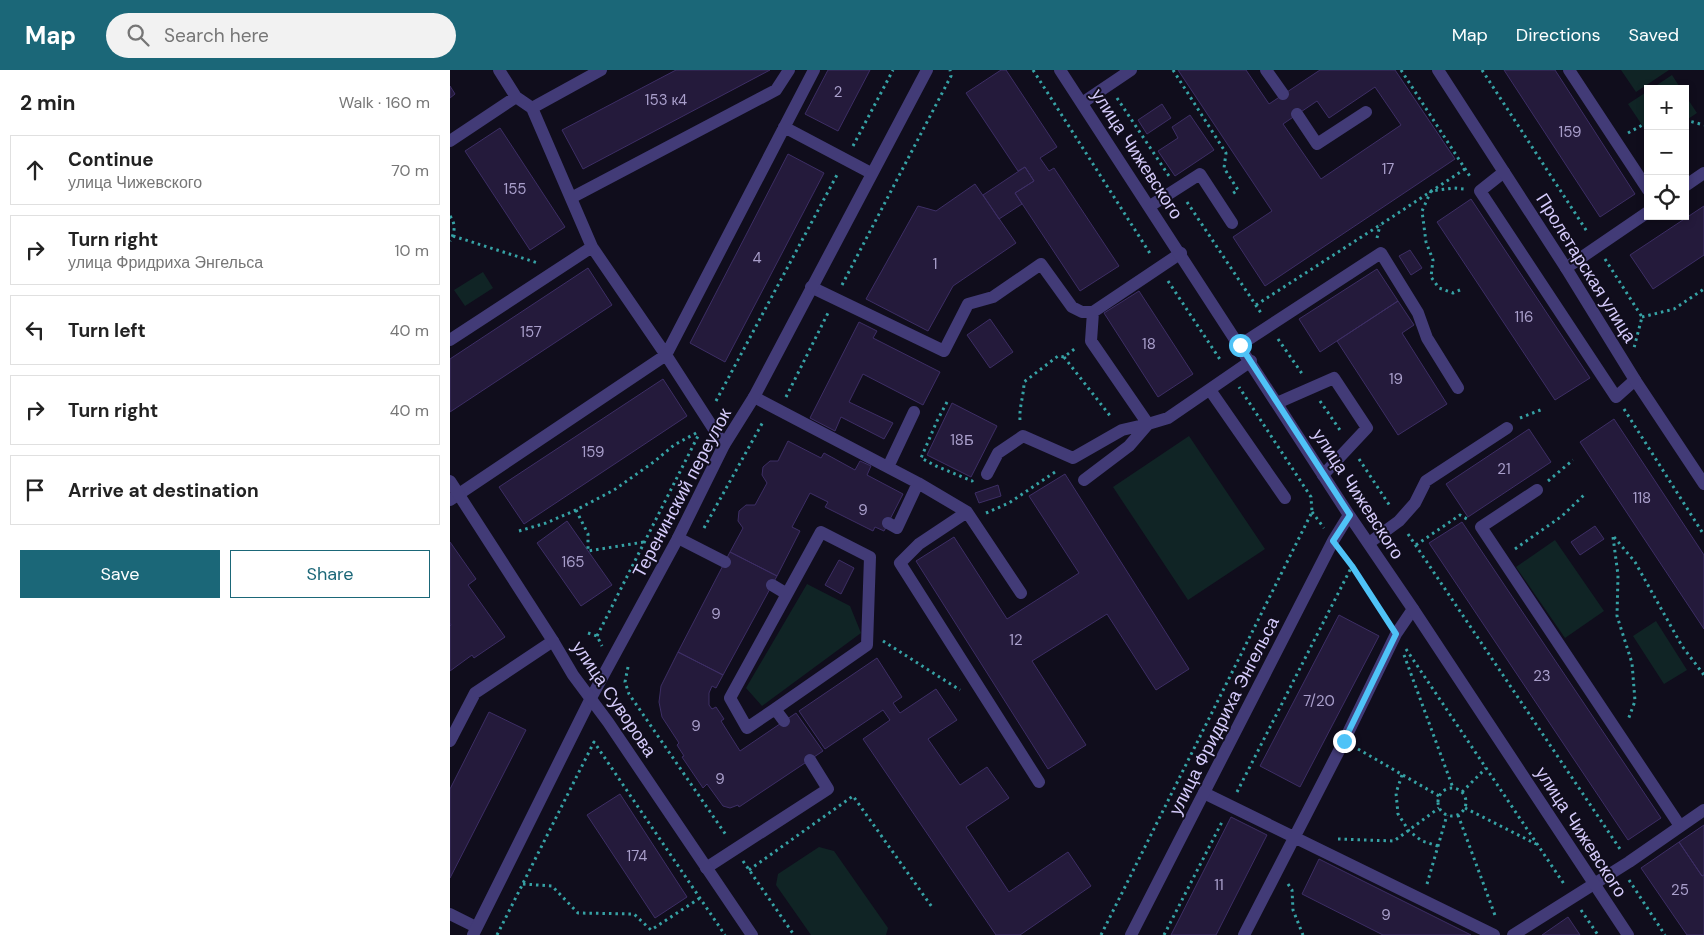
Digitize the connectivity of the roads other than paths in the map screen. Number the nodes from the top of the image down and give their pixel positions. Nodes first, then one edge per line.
1 (499, 70) edge
2 (601, 70) edge
3 (789, 70) edge
4 (814, 70) edge
5 (927, 70) edge
6 (1060, 70) edge
7 (1131, 70) edge
8 (1266, 70) edge
9 (1438, 70) edge
10 (1569, 70) edge
11 (1283, 94) dead end
12 (516, 98) junction
13 (1082, 103) junction
14 (532, 108) junction
15 (1366, 112) dead end
16 (1297, 114) dead end
17 (784, 127) junction
18 (450, 141) edge
19 (1504, 172) junction
20 (1704, 173) edge
21 (872, 174) junction
22 (1689, 183) edge
23 (1644, 184) edge
24 (571, 198) junction
25 (1150, 206) junction
26 (1644, 215) edge
27 (1232, 223) dead end
28 (592, 247) junction
29 (1180, 253) junction
30 (1566, 268) junction
31 (811, 287) junction
32 (1093, 312) junction
33 (450, 340) edge
34 (1240, 345) junction
35 (666, 355) junction
36 (1251, 361) junction
37 (1635, 380) junction
38 (1458, 388) dead end
39 (1210, 390) junction
40 (754, 397) junction
41 (1277, 403) junction
42 (914, 412) dead end
43 (1148, 424) junction
44 (1507, 428) road end
45 (724, 445) junction
46 (888, 467) junction
47 (986, 474) road end
48 (1323, 475) junction
49 (1084, 480) dead end
50 (450, 481) edge
51 (918, 483) junction
52 (1704, 484) edge
53 (1537, 490) road end
54 (454, 497) edge
55 (1285, 498) dead end
56 (1350, 515) junction
57 (970, 516) junction
58 (888, 523) dead end
59 (678, 538) junction
60 (1369, 543) junction
61 (725, 562) dead end
62 (772, 585) dead end
63 (1021, 593) dead end
64 (787, 594) junction
65 (1413, 609) junction
66 (553, 641) junction
67 (592, 698) junction
68 (775, 708) junction
69 (784, 721) dead end
70 (450, 742) edge
71 (810, 760) dead end
72 (1039, 782) dead end
73 (1204, 793) junction
74 (1704, 810) edge
75 (1680, 826) junction
76 (1295, 837) junction
77 (706, 868) junction
78 (1593, 884) junction
79 (450, 914) edge
80 (1496, 930) edge
81 (474, 931) edge
82 (752, 935) edge
83 (1131, 935) edge
84 (1244, 935) edge
85 (1513, 935) edge
86 (1628, 935) edge

1 - 12 street
2 - 14 street
3 - 24 street
4 - 17 street
5 - 21 street, Теренинский переулок
6 - 13 street, улица Чижевского
7 - 13 street
8 - 11 street
9 - 19 street, Пролетарская улица
10 - 23 street
12 - 14 street
12 - 18 street
13 - 25 street, улица Чижевского
14 - 24 street
15 - 16 street
17 - 21 street
17 - 35 street
19 - 30 street, Пролетарская улица
19 - 37 street
20 - 22 street
21 - 31 street, Теренинский переулок
24 - 28 street
25 - 27 street
25 - 29 street, улица Чижевского
26 - 30 street
28 - 33 street
28 - 35 street
29 - 32 street
29 - 34 street, улица Чижевского
30 - 37 street, Пролетарская улица
31 - 32 street
31 - 40 street, Теренинский переулок
32 - 43 street
34 - 36 street, улица Чижевского
34 - 38 street
35 - 45 street
35 - 54 street
36 - 39 street
36 - 41 street, улица Чижевского
37 - 52 street, Пролетарская улица
39 - 43 street
39 - 55 street
40 - 45 street, Теренинский переулок
40 - 46 street
41 - 48 street, улица Чижевского
41 - 48 street
42 - 46 street
43 - 47 street
43 - 49 street
44 - 60 street
45 - 59 street, Теренинский переулок
46 - 51 street
48 - 56 street, улица Чижевского
50 - 54 street, улица Суворова
51 - 57 street
51 - 58 street
53 - 75 street
54 - 66 street, улица Суворова
56 - 60 street, улица Чижевского
56 - 73 street, улица Фридриха Энгельса
57 - 63 street
57 - 72 street
59 - 61 street
59 - 67 street, Теренинский переулок
60 - 65 street, улица Чижевского
62 - 64 street
64 - 68 street
64 - 68 street
65 - 76 street
65 - 78 street, улица Чижевского
66 - 67 street, улица Суворова
66 - 70 street
67 - 77 street, улица Суворова
67 - 81 street, Теренинский переулок
68 - 69 street
71 - 77 street
73 - 76 street
73 - 83 street, улица Фридриха Энгельса
74 - 75 street
75 - 78 street
76 - 80 street
76 - 84 street
77 - 82 street, улица Суворова
78 - 85 street
78 - 86 street, улица Чижевского
79 - 81 street

